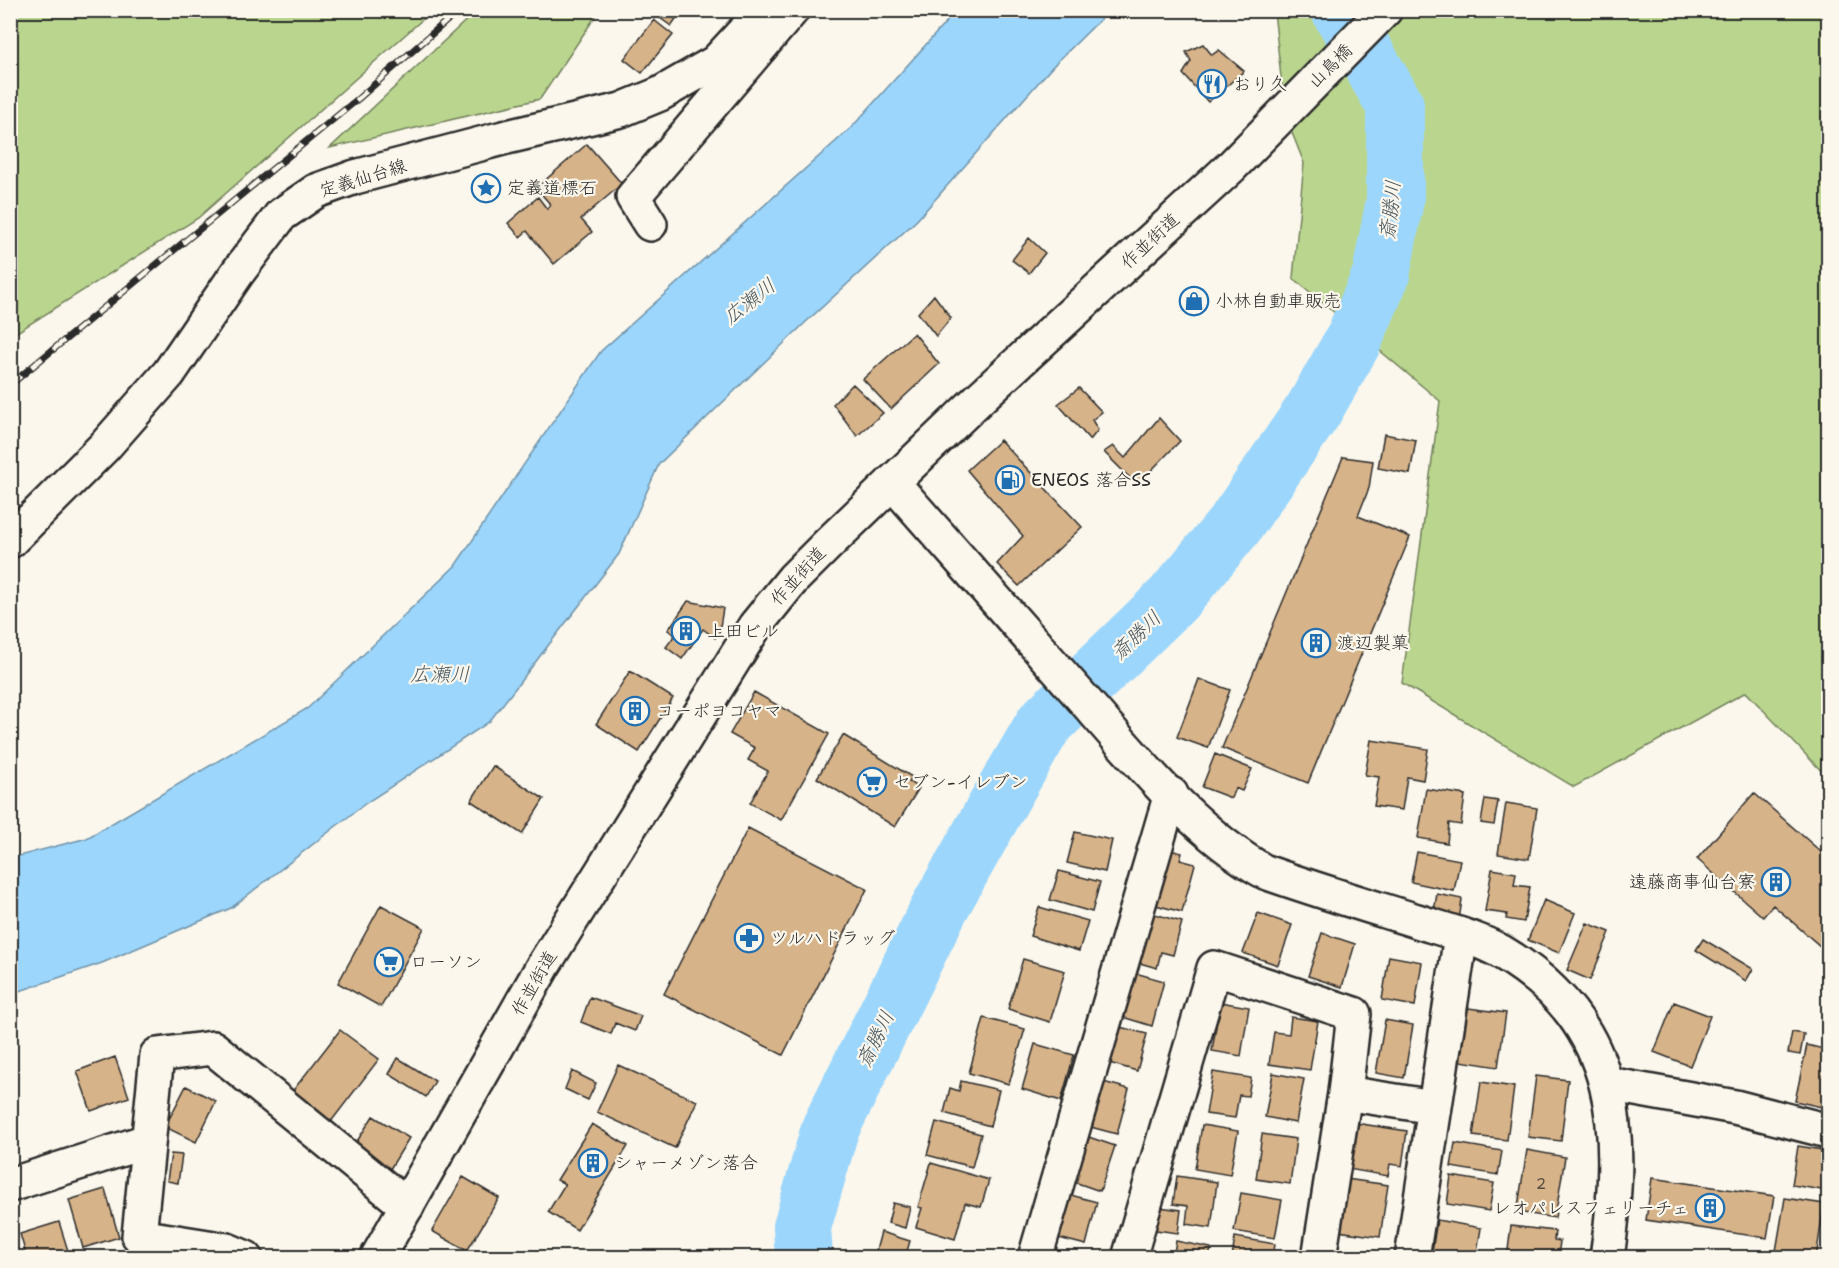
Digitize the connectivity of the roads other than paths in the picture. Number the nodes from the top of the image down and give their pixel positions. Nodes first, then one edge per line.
1 (764, 10) edge
2 (792, 10) edge
3 (1385, 10) edge
4 (1300, 96) joint
5 (650, 224) dead end
6 (892, 482) junction
7 (10, 541) edge
8 (1171, 794) junction
9 (1461, 935) junction
10 (1608, 1084) junction
11 (1345, 1093) junction
12 (1434, 1107) junction
13 (1828, 1131) edge
14 (147, 1141) junction
15 (10, 1185) edge
16 (407, 1206) junction
17 (246, 1257) edge
18 (377, 1257) edge
19 (1035, 1257) edge
20 (1129, 1257) edge
21 (1319, 1257) edge
22 (1412, 1257) edge
23 (1607, 1257) edge

1 - 7 street, 定義仙台線
2 - 5 street
3 - 4 street, 山鳥橋
4 - 6 street, 作並街道
6 - 8 street
6 - 16 street, 作並街道
8 - 9 street
8 - 19 street
9 - 10 street
9 - 12 street
10 - 13 street
10 - 23 street
11 - 12 street
11 - 20 street
11 - 21 street
12 - 22 street
14 - 15 street
14 - 16 street
14 - 17 street
16 - 18 street, 作並街道

